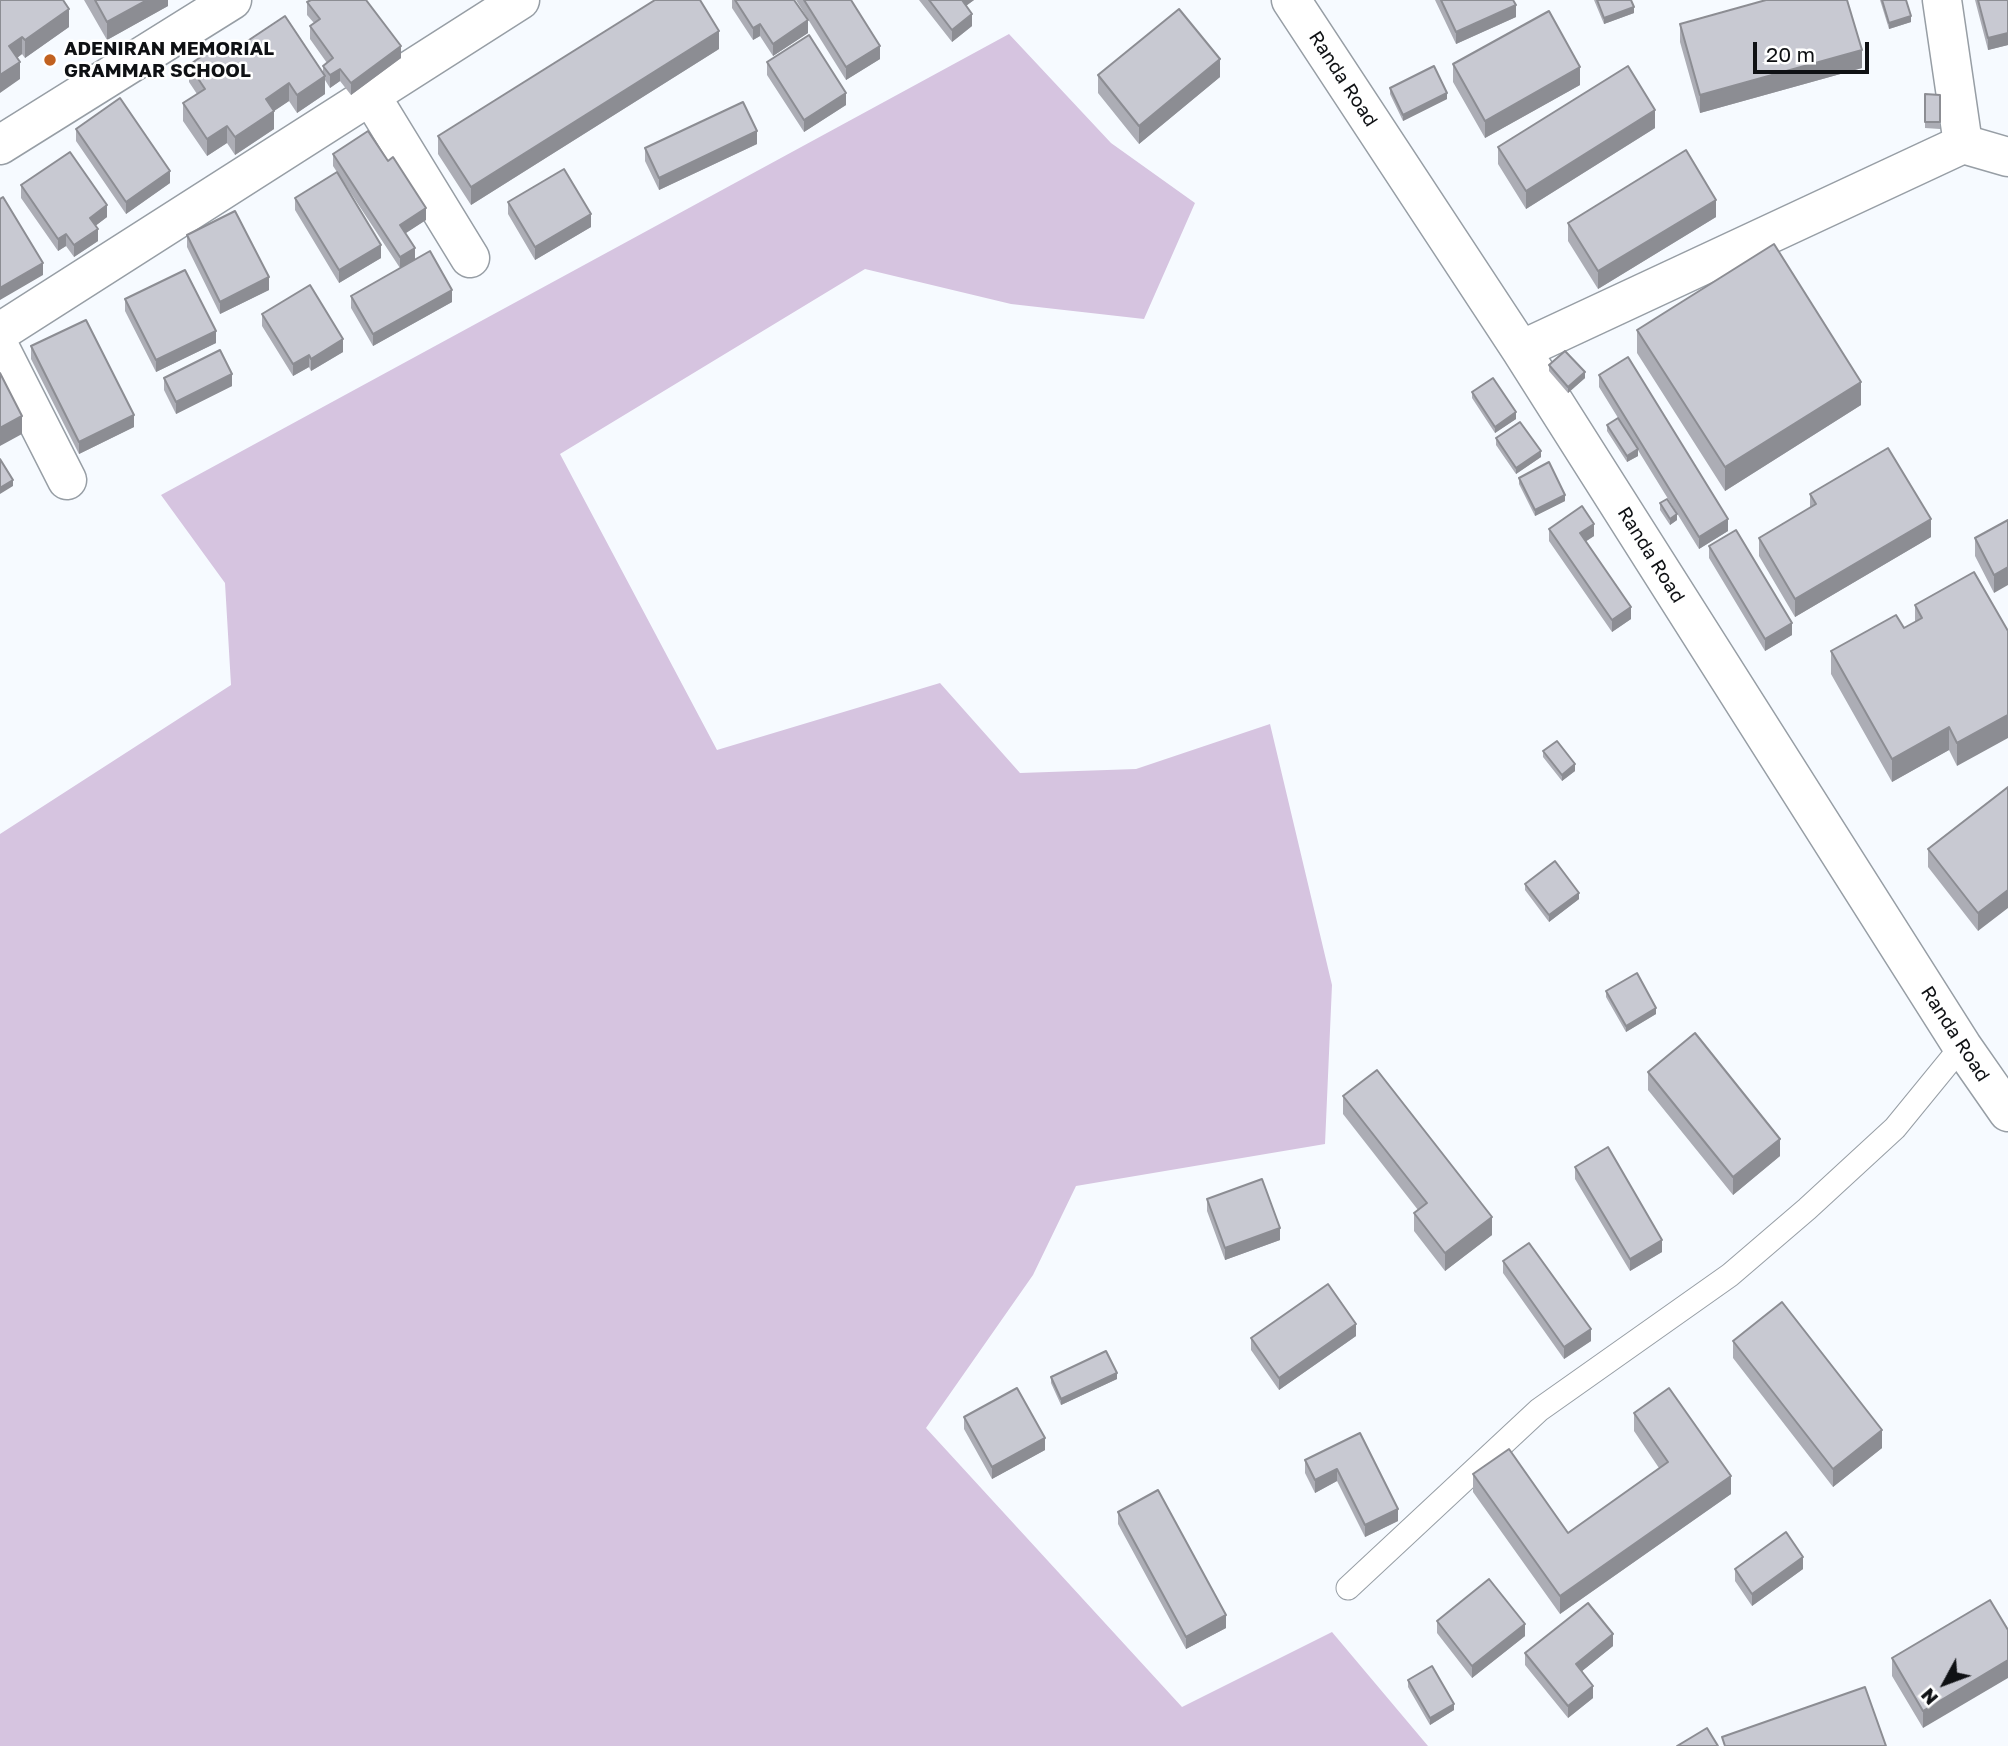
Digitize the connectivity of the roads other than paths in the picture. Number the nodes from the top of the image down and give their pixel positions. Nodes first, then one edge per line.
1 (232, 0) edge
2 (520, 0) edge
3 (1291, 0) edge
4 (1942, 0) edge
5 (369, 93) junction
6 (1963, 144) junction
7 (0, 145) edge
8 (2008, 157) edge
9 (470, 258) dead end
10 (0, 332) edge
11 (0, 348) edge
12 (1521, 350) junction
13 (67, 480) dead end
14 (1962, 1046) junction
15 (2008, 1112) edge
16 (1348, 1588) dead end

1 - 7 street
2 - 5 street
3 - 12 street, Randa Road
4 - 6 street
5 - 9 street
5 - 10 street
6 - 8 street
6 - 12 street
11 - 13 street
12 - 14 street, Randa Road
14 - 15 street, Randa Road
14 - 16 lane

